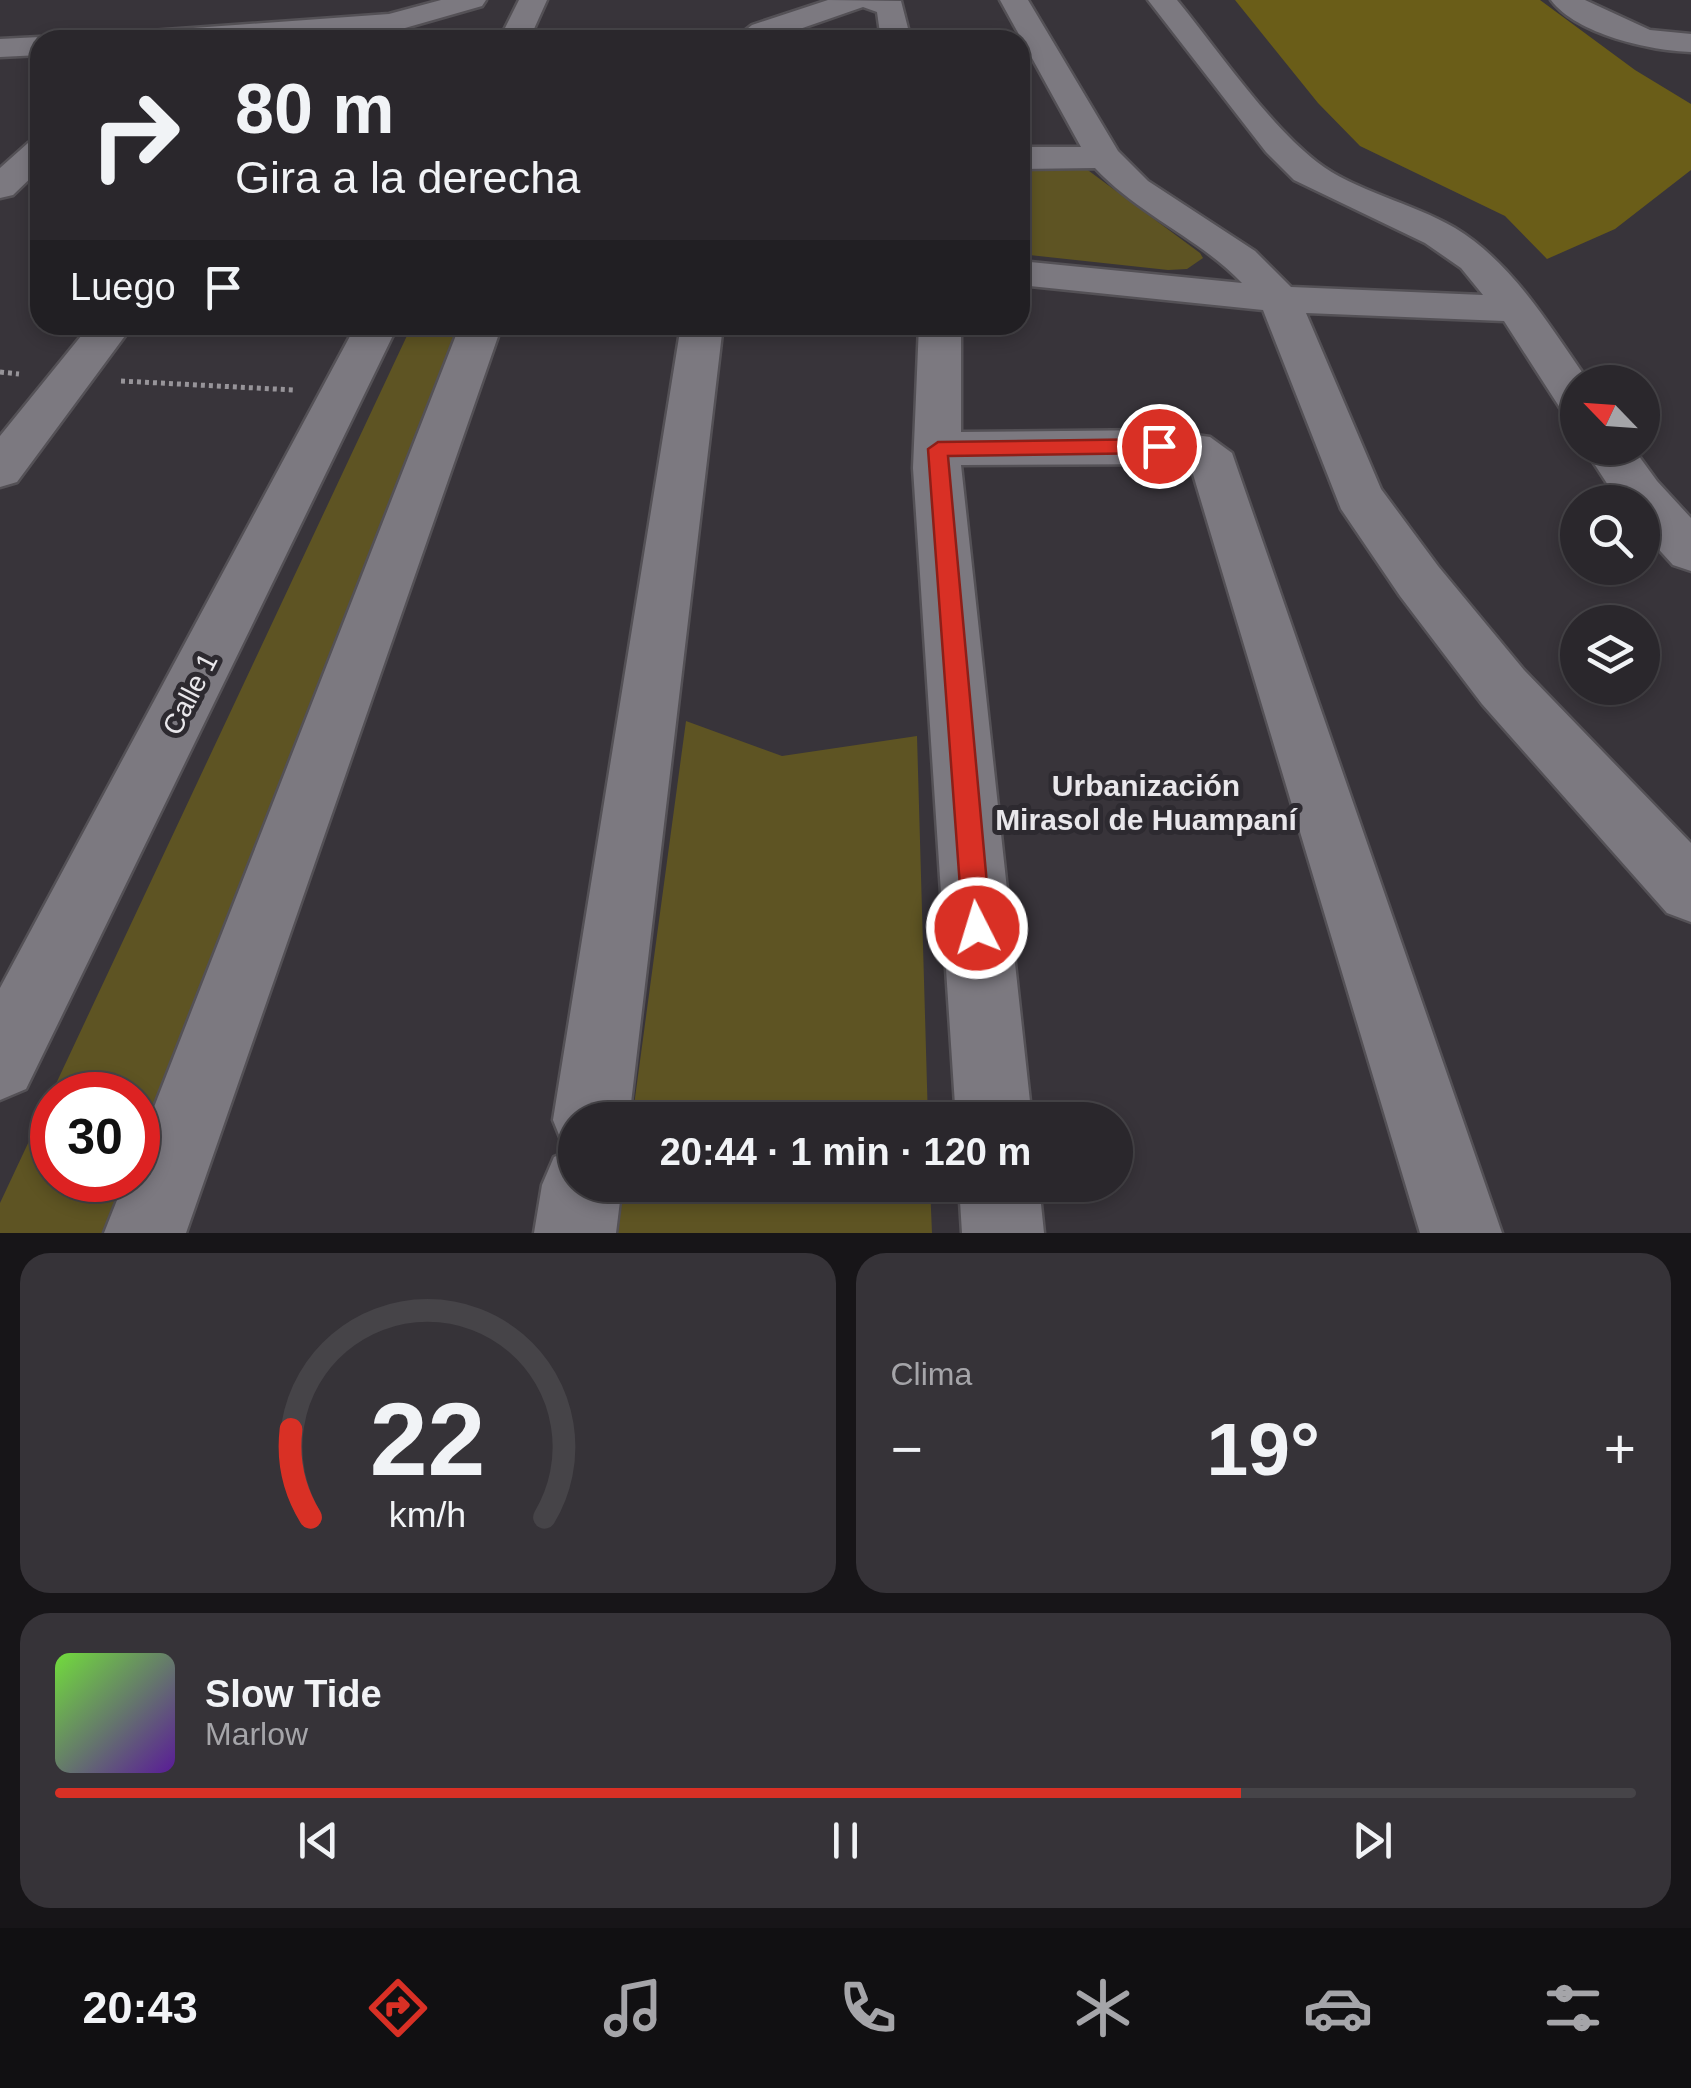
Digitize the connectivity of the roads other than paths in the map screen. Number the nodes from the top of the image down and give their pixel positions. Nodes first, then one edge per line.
1 (472, 0) edge
2 (533, 0) edge
3 (856, 0) edge
4 (870, 0) edge
5 (1014, 0) edge
6 (1162, 0) edge
7 (1565, 0) edge
8 (355, 30) edge
9 (519, 30) edge
10 (765, 30) edge
11 (895, 30) edge
12 (1691, 43) edge
13 (30, 46) edge
14 (0, 48) edge
15 (1104, 157) junction
16 (1030, 158) edge
17 (30, 159) edge
18 (0, 186) edge
19 (1030, 274) edge
20 (1280, 299) junction
21 (1517, 308) junction
22 (104, 335) edge
23 (372, 335) edge
24 (477, 335) edge
25 (701, 335) edge
26 (940, 335) edge
27 (1560, 373) edge
28 (938, 449) junction
29 (1619, 465) edge
30 (0, 470) edge
31 (1691, 550) edge
32 (1691, 890) edge
33 (0, 1063) edge
34 (594, 1102) edge
35 (992, 1102) edge
36 (579, 1202) edge
37 (1000, 1202) edge
38 (145, 1233) edge
39 (574, 1233) edge
40 (1003, 1233) edge
41 (1461, 1233) edge

1 - 8 street
2 - 9 street
3 - 10 street
4 - 11 street
5 - 15 street
6 - 21 street
7 - 12 street
13 - 14 street
15 - 16 street
15 - 20 street
17 - 18 street
19 - 20 street
20 - 21 street
20 - 32 street
21 - 27 street
22 - 30 street
23 - 33 street, Calle 1
24 - 38 street
25 - 34 street
26 - 28 street
28 - 35 street
28 - 41 street
29 - 31 street
36 - 39 street
37 - 40 street

